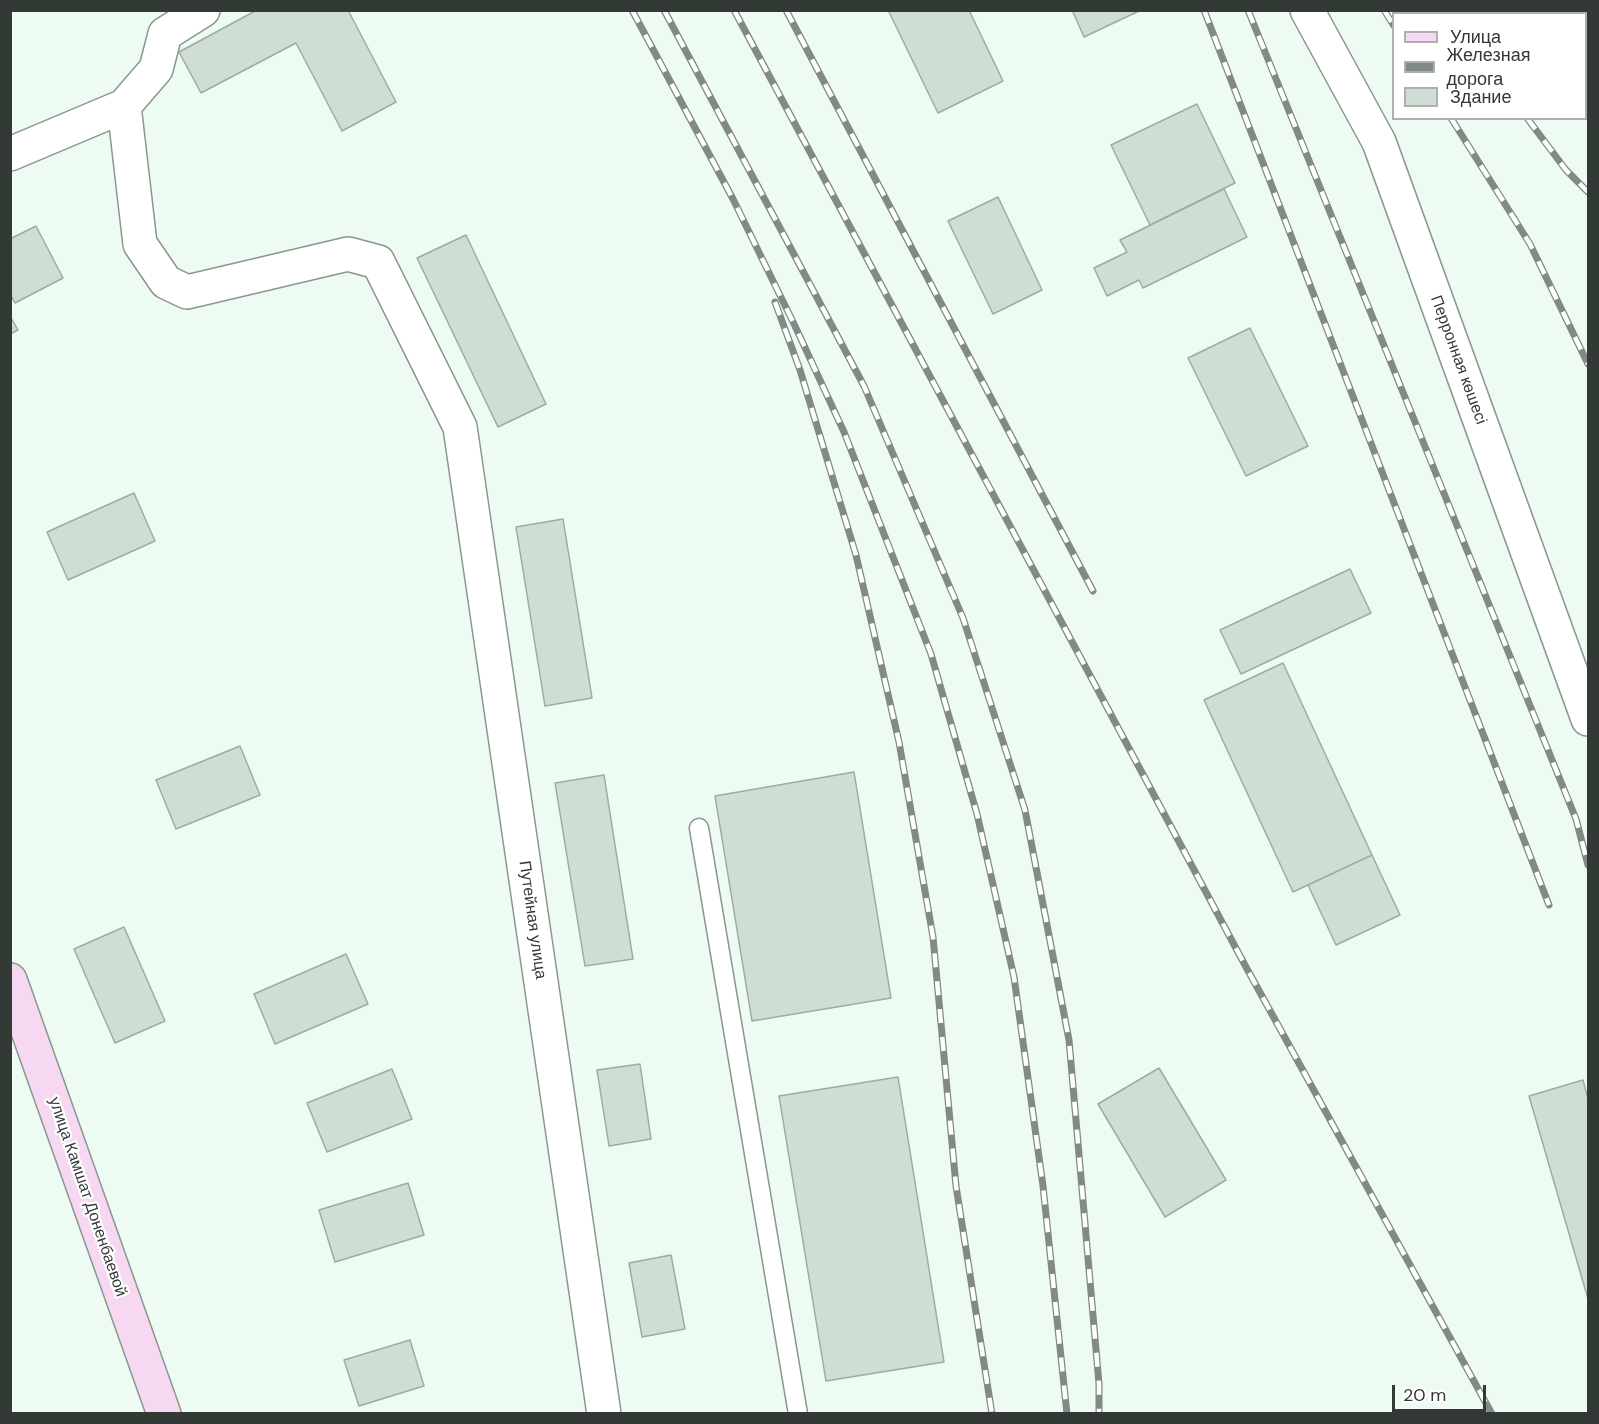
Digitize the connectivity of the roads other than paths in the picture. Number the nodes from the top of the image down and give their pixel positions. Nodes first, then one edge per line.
1 (203, 10) edge
2 (1307, 10) edge
3 (124, 106) junction
4 (10, 154) edge
5 (1588, 719) edge
6 (699, 828) dead end
7 (10, 980) edge
8 (164, 1413) edge
9 (604, 1413) edge
10 (798, 1413) edge

1 - 3 street
2 - 5 street, Перронная көшесі
3 - 4 street
3 - 9 street, Путейная улица
6 - 10 lane
7 - 8 street, улица Камшат Доненбаевой

